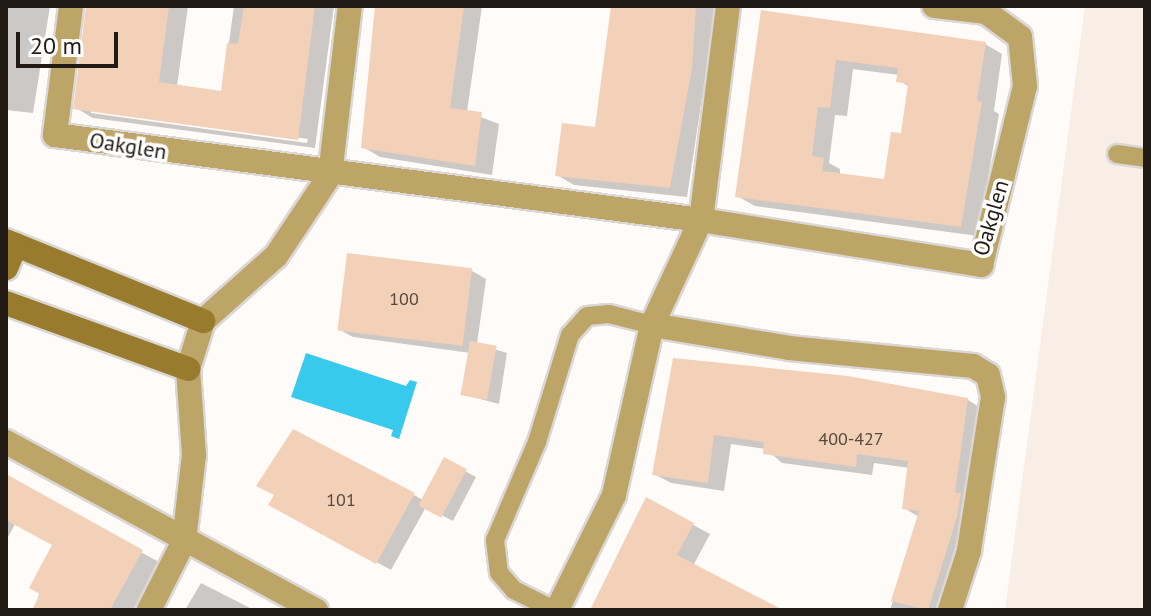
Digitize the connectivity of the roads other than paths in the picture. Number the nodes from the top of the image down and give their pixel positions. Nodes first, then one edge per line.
1 (71, 6) edge
2 (350, 6) edge
3 (728, 6) edge
4 (934, 6) edge
5 (1117, 154) dead end
6 (1145, 158) edge
7 (330, 175) junction
8 (701, 220) junction
9 (11, 243) edge
10 (6, 268) edge
11 (6, 303) edge
12 (203, 321) junction
13 (652, 325) junction
14 (188, 369) junction
15 (6, 442) edge
16 (184, 541) junction
17 (149, 610) edge
18 (316, 610) edge
19 (556, 610) edge
20 (950, 610) edge

1 - 7 street, Oakglen
2 - 7 street
3 - 8 street
4 - 8 street, Oakglen
5 - 6 lane
7 - 8 street, Oakglen
7 - 12 street
8 - 13 street
9 - 10 street
9 - 12 street
11 - 14 street
12 - 14 street
13 - 19 street
13 - 19 lane
13 - 20 street
14 - 16 street
15 - 16 street
16 - 17 street
16 - 18 street

